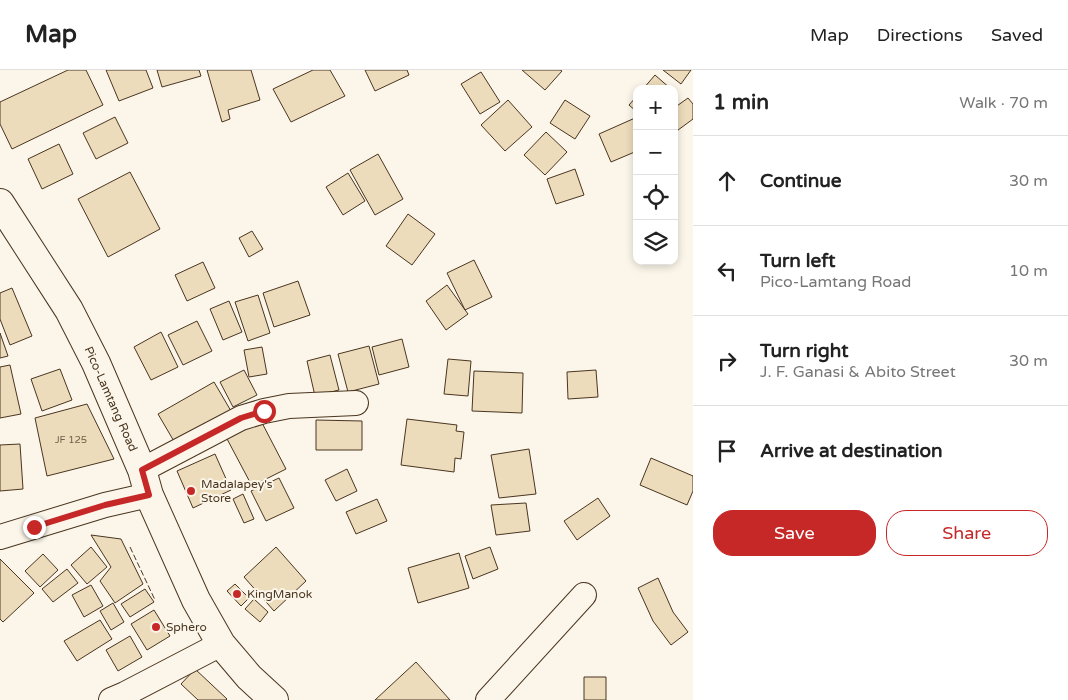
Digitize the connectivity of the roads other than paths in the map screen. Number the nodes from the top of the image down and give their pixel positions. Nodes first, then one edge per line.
1 (0, 203) edge
2 (8, 231) edge
3 (356, 403) dead end
4 (146, 483) junction
5 (0, 537) edge
6 (584, 595) dead end
7 (221, 644) junction
8 (162, 675) junction
9 (111, 700) edge
10 (132, 700) edge
11 (274, 700) edge
12 (488, 700) edge

1 - 2 main road, Pico-Lamtang Road
2 - 4 main road, Pico-Lamtang Road
3 - 4 street
4 - 5 street
4 - 7 main road, Pico-Lamtang Road
6 - 12 street
7 - 8 street
7 - 11 main road, Pico-Lamtang Road
8 - 9 street
8 - 10 street

